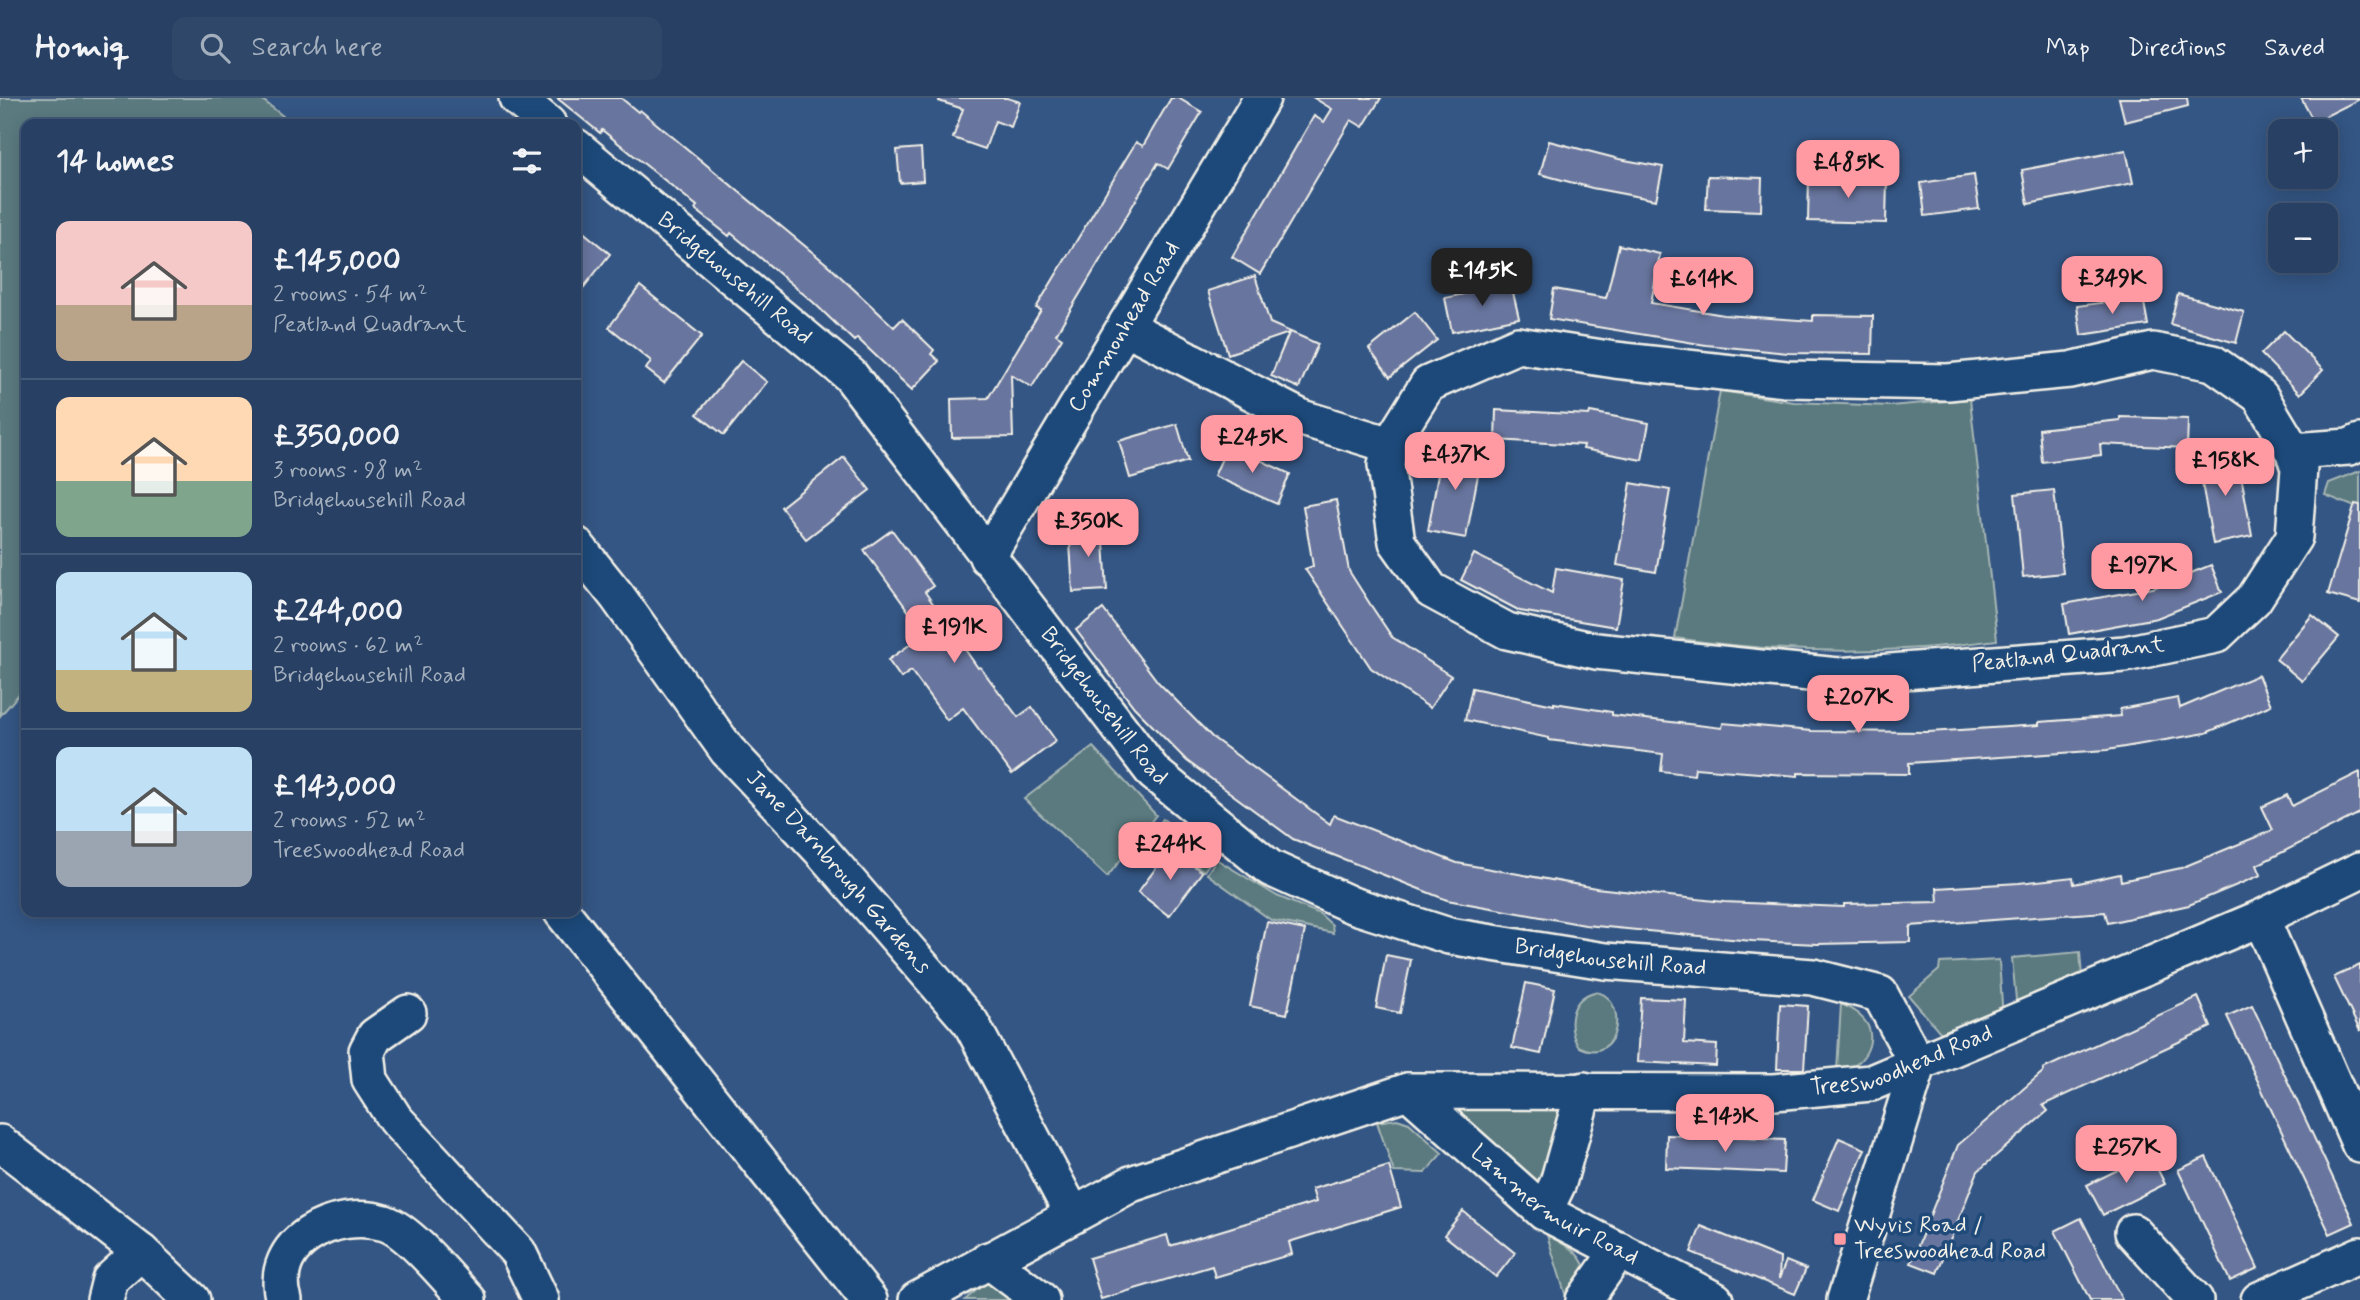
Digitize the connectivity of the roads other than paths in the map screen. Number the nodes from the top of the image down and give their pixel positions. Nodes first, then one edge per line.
1 (517, 98) edge
2 (1262, 98) edge
3 (542, 119) edge
4 (581, 151) edge
5 (1127, 323) junction
6 (2360, 442) edge
7 (1390, 445) junction
8 (2293, 451) junction
9 (581, 551) edge
10 (987, 557) junction
11 (2360, 870) edge
12 (566, 917) edge
13 (2261, 918) junction
14 (408, 1013) dead end
15 (1918, 1065) junction
16 (1584, 1090) junction
17 (1408, 1091) junction
18 (0, 1143) edge
19 (2360, 1145) edge
20 (1544, 1212) junction
21 (1073, 1215) junction
22 (2133, 1232) dead end
23 (1619, 1250) junction
24 (141, 1252) junction
25 (2360, 1255) edge
26 (988, 1260) junction
27 (105, 1300) edge
28 (192, 1300) edge
29 (284, 1300) edge
30 (468, 1300) edge
31 (540, 1300) edge
32 (869, 1300) edge
33 (917, 1300) edge
34 (1041, 1300) edge
35 (1584, 1300) edge
36 (1715, 1300) edge
37 (1845, 1300) edge
38 (2195, 1300) edge
39 (2259, 1300) edge

1 - 3 street
2 - 5 street, Commonhead Road
4 - 10 street, Bridgehousehill Road
5 - 7 street
5 - 10 street, Commonhead Road
6 - 8 street
7 - 8 street, Peatland Quadrant
7 - 8 street, Peatland Quadrant
9 - 21 street, Jane Darnbrough Gardens
10 - 15 street, Bridgehousehill Road
11 - 13 street, Treeswoodhead Road
12 - 32 street
13 - 15 street, Treeswoodhead Road
13 - 19 street
14 - 31 street
15 - 16 street, Treeswoodhead Road
15 - 37 street
16 - 17 street, Treeswoodhead Road
16 - 20 street
17 - 20 street, Lammermuir Road
17 - 21 street, Treeswoodhead Road
18 - 24 street
20 - 23 street, Lammermuir Road
21 - 26 street, Treeswoodhead Road
22 - 38 street
23 - 35 street
23 - 36 street, Lammermuir Road
24 - 27 street
24 - 28 street
25 - 39 street
26 - 33 street, Treeswoodhead Road
26 - 34 street
29 - 30 street

